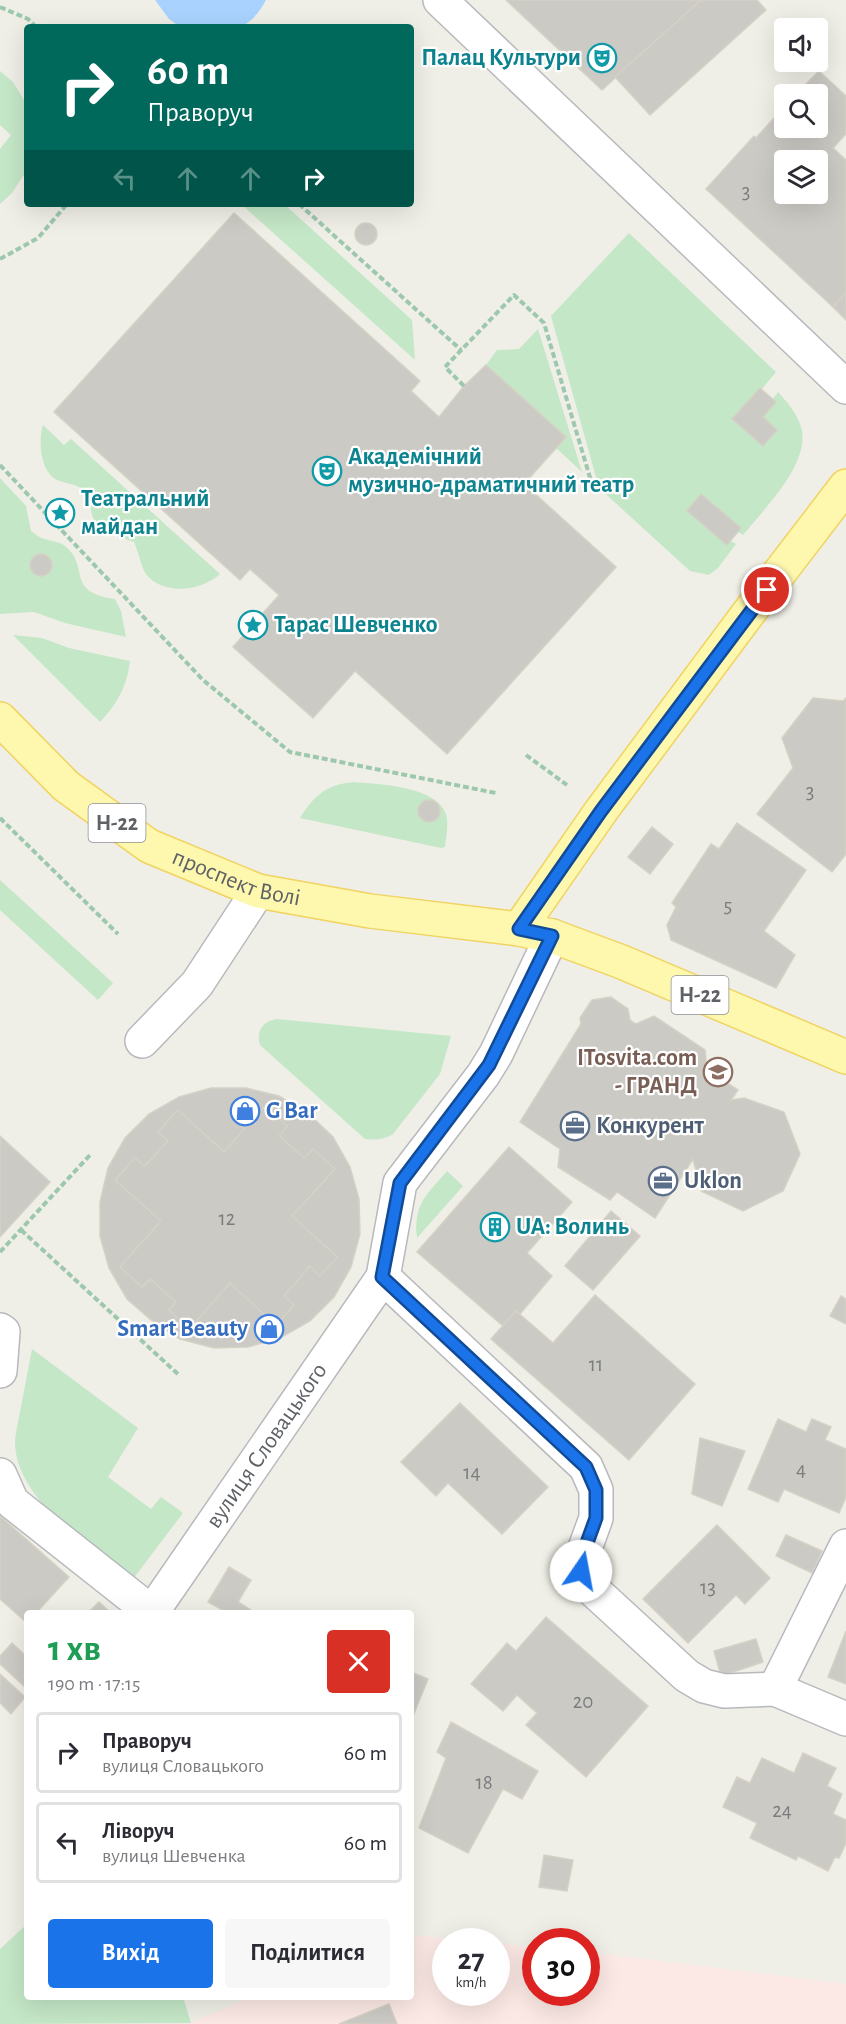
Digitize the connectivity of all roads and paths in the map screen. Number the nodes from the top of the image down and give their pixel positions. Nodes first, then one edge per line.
1 (440, 0) edge
2 (0, 7) edge
3 (33, 24) edge
4 (65, 207) edge
5 (302, 207) edge
6 (0, 259) edge
7 (461, 350) junction
8 (464, 386) dead end
9 (846, 387) edge
10 (0, 465) edge
11 (846, 486) edge
12 (583, 493) dead end
13 (0, 719) edge
14 (526, 755) dead end
15 (567, 785) dead end
16 (495, 793) dead end
17 (0, 819) edge
18 (258, 891) junction
19 (519, 929) junction
20 (118, 934) dead end
21 (552, 936) junction
22 (142, 1041) dead end
23 (846, 1057) edge
24 (90, 1155) dead end
25 (21, 1230) junction
26 (0, 1252) edge
27 (382, 1277) junction
28 (0, 1329) edge
29 (0, 1371) edge
30 (179, 1375) dead end
31 (0, 1475) edge
32 (846, 1546) edge
33 (148, 1610) edge
34 (152, 1610) edge
35 (775, 1689) junction
36 (846, 1719) edge

1 - 9 street
2 - 3 path
4 - 6 path
5 - 7 path
7 - 8 path
7 - 12 path
10 - 16 path
11 - 19 main road
13 - 18 main road, проспект Волі / Н-22
14 - 15 path
17 - 20 path
18 - 19 main road, проспект Волі / Н-22
18 - 22 street
19 - 21 main road, Н-22
21 - 23 main road, Н-22
21 - 27 street, вулиця Словацького
24 - 25 path
25 - 26 path
25 - 30 path
27 - 34 street, вулиця Словацького
27 - 35 street
28 - 29 street
31 - 33 street, вулиця Словацького
32 - 35 street
35 - 36 street

